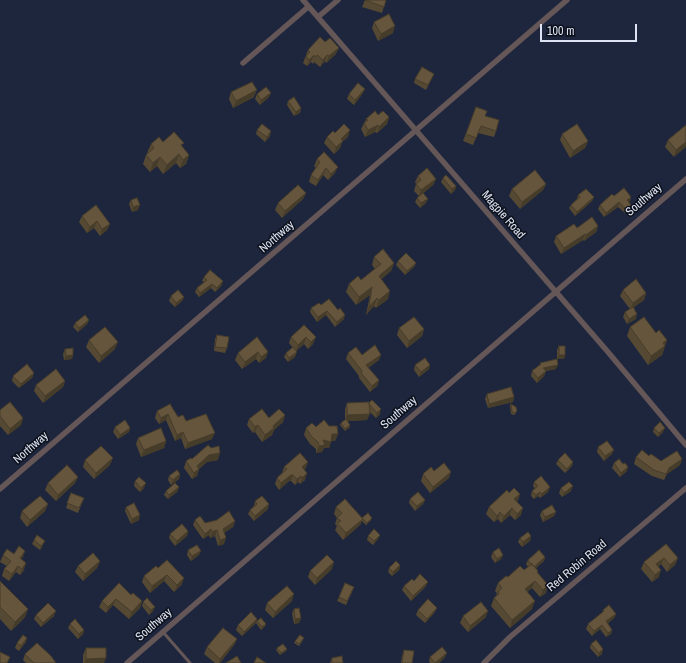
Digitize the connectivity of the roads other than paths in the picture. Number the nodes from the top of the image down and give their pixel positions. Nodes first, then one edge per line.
1 (303, 0) edge
2 (338, 0) edge
3 (567, 0) edge
4 (308, 7) junction
5 (318, 17) junction
6 (243, 62) dead end
7 (416, 131) junction
8 (686, 179) edge
9 (555, 292) junction
10 (686, 445) edge
11 (686, 488) edge
12 (0, 489) edge
13 (163, 632) junction
14 (127, 663) edge
15 (190, 663) edge
16 (484, 663) edge

1 - 4 street, Magpie Road
2 - 5 street
3 - 7 street, Northway
4 - 5 street, Magpie Road
4 - 6 street
5 - 7 street, Magpie Road
7 - 9 street, Magpie Road
7 - 12 street, Northway
8 - 9 street, Southway
9 - 10 street, Magpie Road
9 - 13 street, Southway
11 - 16 street, Red Robin Road
13 - 14 street, Southway
13 - 15 lane

